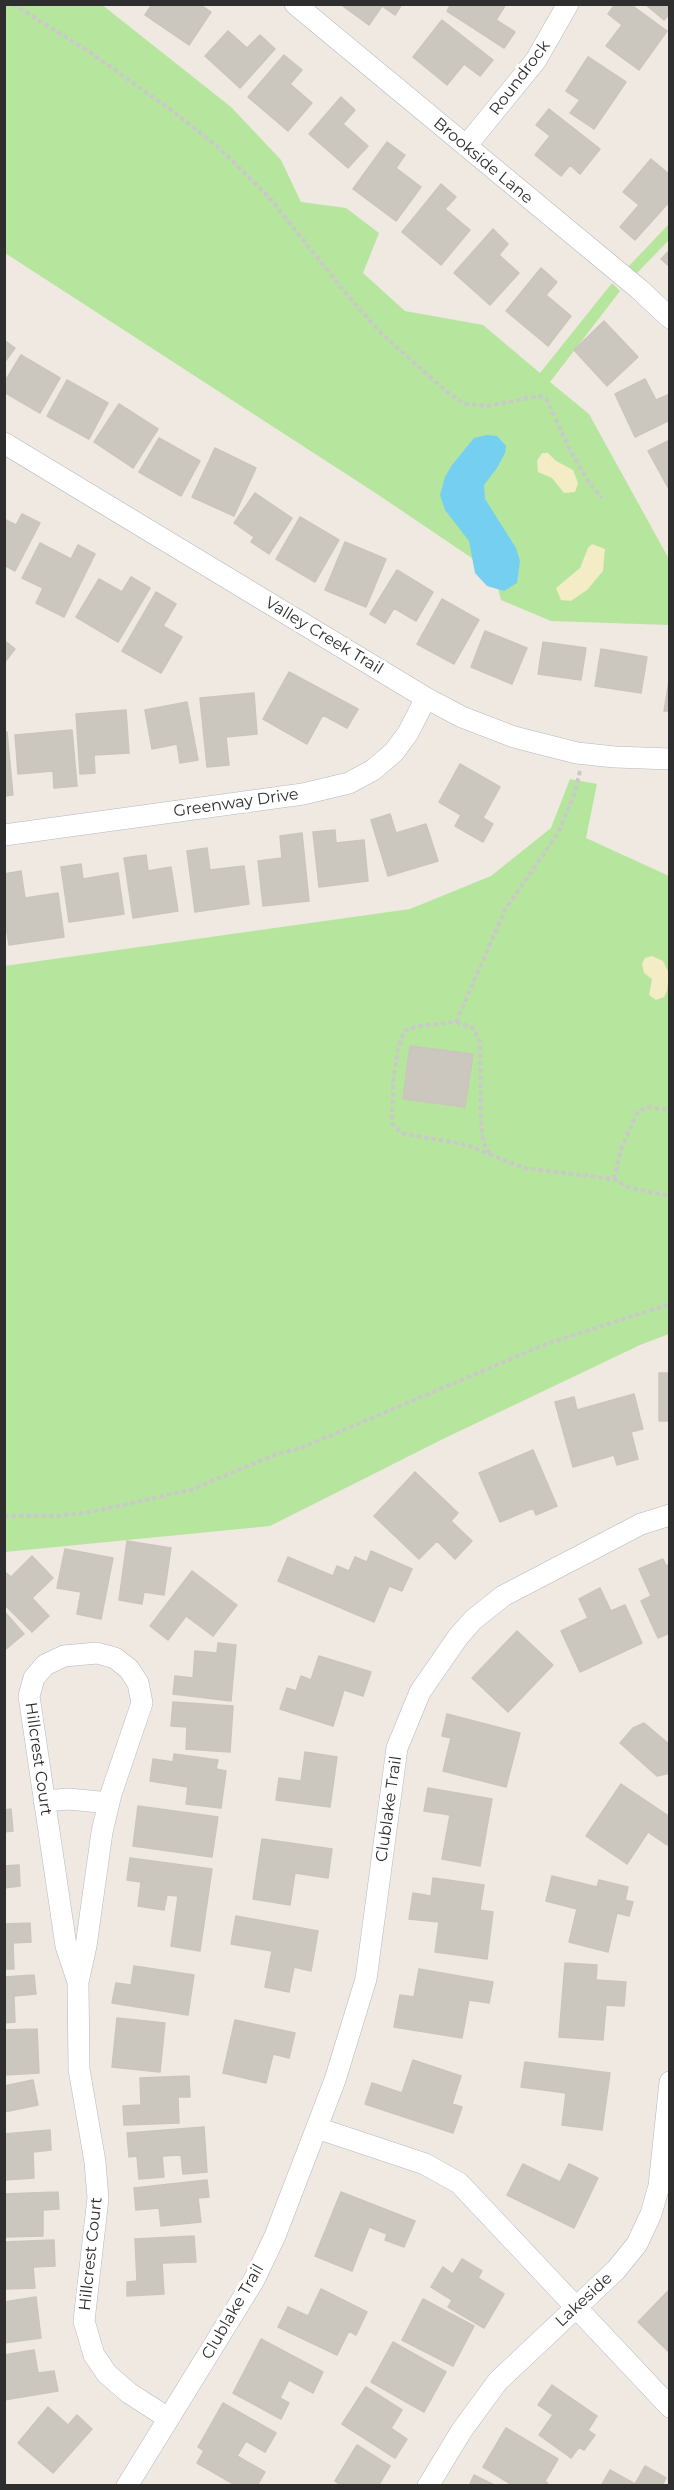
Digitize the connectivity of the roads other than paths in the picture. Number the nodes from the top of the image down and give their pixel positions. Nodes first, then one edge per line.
1 (295, 4) edge
2 (568, 4) edge
3 (466, 147) junction
4 (669, 318) edge
5 (4, 444) edge
6 (426, 698) junction
7 (669, 759) edge
8 (4, 835) edge
9 (669, 1515) edge
10 (44, 1801) junction
11 (109, 1803) junction
12 (78, 1982) junction
13 (669, 2082) edge
14 (317, 2128) junction
15 (575, 2308) junction
16 (669, 2407) edge
17 (168, 2418) junction
18 (127, 2486) edge
19 (428, 2486) edge

1 - 3 street, Brookside Lane
2 - 3 street, Roundrock
3 - 4 street, Brookside Lane
5 - 6 street, Valley Creek Trail
6 - 7 street, Valley Creek Trail
6 - 8 street, Greenway Drive
9 - 14 street, Clublake Trail
10 - 11 street
10 - 11 street, Hillcrest Court
10 - 12 street, Hillcrest Court
11 - 12 street, Hillcrest Court
12 - 17 street, Hillcrest Court
13 - 15 street, Lakeside
14 - 15 street
14 - 17 street, Clublake Trail
15 - 16 street
15 - 19 street, Lakeside
17 - 18 street, Clublake Trail

